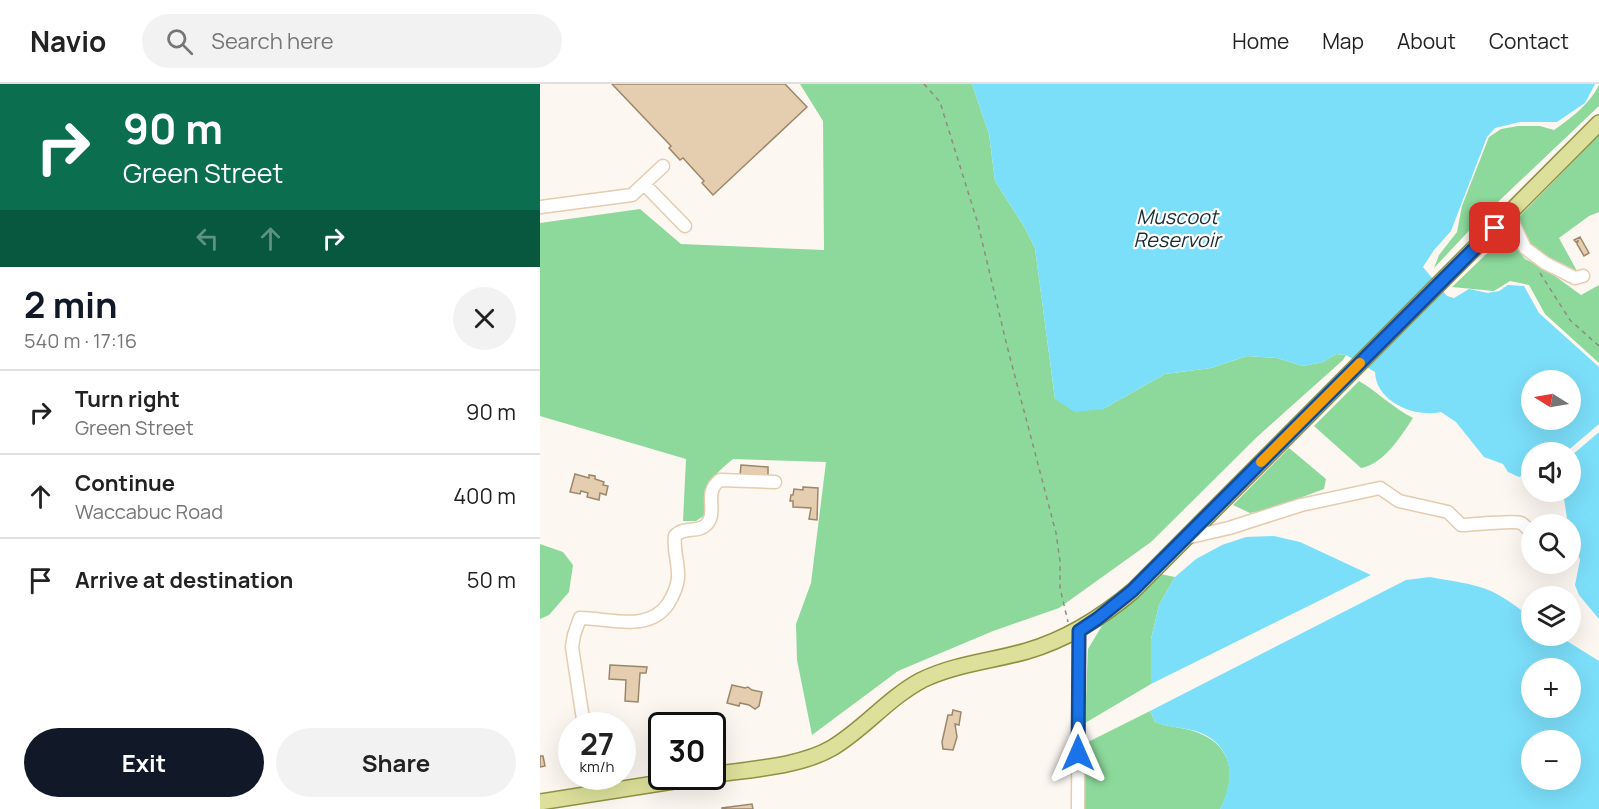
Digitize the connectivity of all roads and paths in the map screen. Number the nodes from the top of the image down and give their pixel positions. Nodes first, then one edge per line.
1 (924, 84) edge
2 (1599, 123) edge
3 (663, 166) dead end
4 (644, 184) junction
5 (540, 207) edge
6 (1509, 214) junction
7 (685, 226) dead end
8 (1538, 270) dead end
9 (1583, 276) dead end
10 (1599, 346) edge
11 (775, 483) dead end
12 (1521, 523) edge
13 (1185, 538) junction
14 (1076, 632) junction
15 (582, 712) edge
16 (726, 773) edge
17 (648, 785) edge
18 (595, 790) edge
19 (596, 793) junction
20 (540, 802) edge
21 (1078, 809) edge

1 - 14 path
2 - 6 main road
3 - 4 street
4 - 5 street
4 - 7 street
6 - 9 street
6 - 13 main road
8 - 10 path
11 - 15 street
12 - 13 street
13 - 14 main road
14 - 16 main road
14 - 21 street
17 - 19 main road
18 - 19 street
19 - 20 main road

